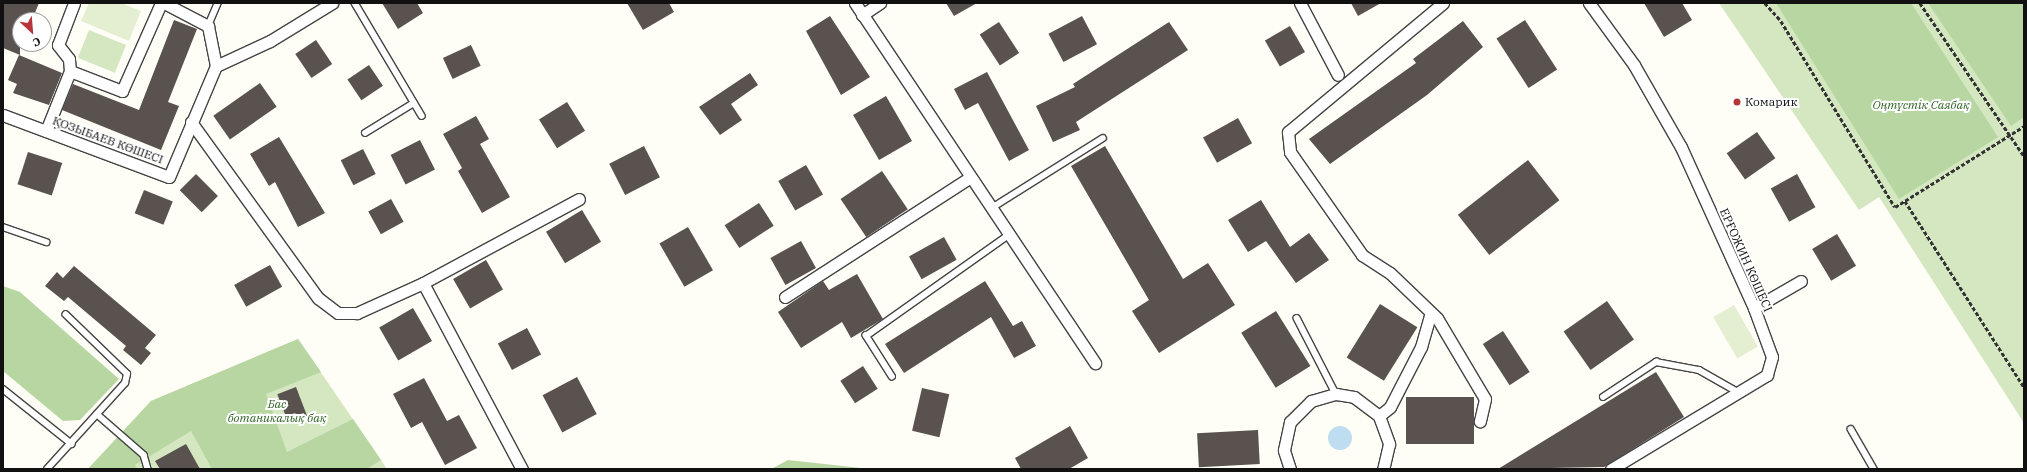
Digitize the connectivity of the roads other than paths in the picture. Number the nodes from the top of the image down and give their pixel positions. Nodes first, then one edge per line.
1 (74, 3) edge
2 (163, 3) edge
3 (218, 3) edge
4 (332, 3) edge
5 (356, 3) edge
6 (855, 3) edge
7 (880, 3) edge
8 (1300, 3) edge
9 (1443, 3) edge
10 (1589, 3) edge
11 (862, 16) junction
12 (208, 26) junction
13 (216, 66) junction
14 (70, 71) junction
15 (1338, 75) dead end
16 (414, 103) junction
17 (3, 115) edge
18 (422, 116) dead end
19 (191, 122) junction
20 (46, 131) junction
21 (365, 133) dead end
22 (1103, 138) dead end
23 (969, 178) junction
24 (579, 199) dead end
25 (990, 209) junction
26 (3, 227) edge
27 (1007, 236) junction
28 (46, 242) dead end
29 (1801, 281) dead end
30 (423, 283) junction
31 (785, 298) dead end
32 (1754, 308) junction
33 (1431, 313) junction
34 (66, 315) dead end
35 (1297, 318) dead end
36 (1095, 363) dead end
37 (892, 377) dead end
38 (3, 389) edge
39 (1739, 392) junction
40 (1336, 394) junction
41 (1603, 397) dead end
42 (97, 414) junction
43 (1379, 416) junction
44 (1480, 421) dead end
45 (1851, 429) dead end
46 (72, 444) junction
47 (46, 469) edge
48 (148, 469) edge
49 (522, 469) edge
50 (1290, 469) edge
51 (1383, 469) edge
52 (1611, 469) edge
53 (1874, 469) edge

1 - 14 street
2 - 12 street
2 - 14 street
3 - 12 lane
4 - 13 street
5 - 16 lane
6 - 11 street
7 - 11 street
8 - 15 street
9 - 33 street
10 - 32 street, ЕРҒОЖИН КӨШЕСІ
11 - 23 street
12 - 13 street
13 - 19 street, ҚОЗЫБАЕВ КӨШЕСІ
14 - 20 street
16 - 18 lane
16 - 21 lane
17 - 20 street, ҚОЗЫБАЕВ КӨШЕСІ
19 - 20 street, ҚОЗЫБАЕВ КӨШЕСІ
19 - 30 street
22 - 25 lane
23 - 25 street
23 - 31 street
24 - 30 street
25 - 27 street
26 - 28 lane
27 - 36 street
27 - 37 lane
29 - 32 street
30 - 49 street
32 - 39 street, ЕРҒОЖИН КӨШЕСІ
33 - 43 street
33 - 44 street
34 - 42 lane
35 - 40 lane
38 - 46 lane
39 - 41 lane
39 - 52 street, ЕРҒОЖИН КӨШЕСІ
40 - 43 street
40 - 50 street
42 - 46 lane
42 - 48 lane
43 - 51 street
45 - 53 lane
46 - 47 lane

